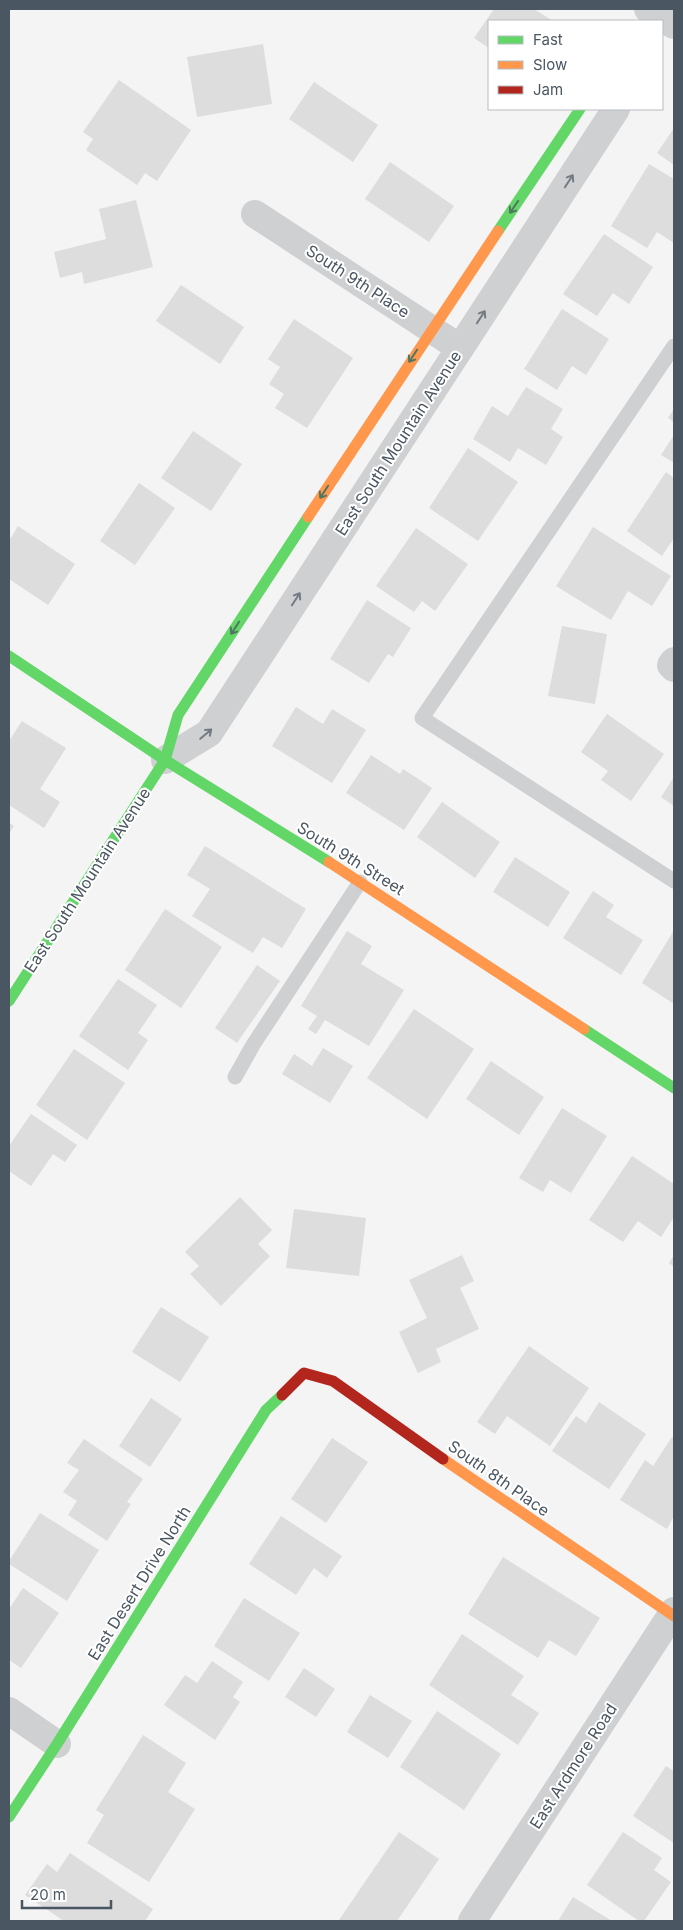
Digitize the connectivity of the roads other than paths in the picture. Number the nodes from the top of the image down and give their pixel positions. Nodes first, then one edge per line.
1 (648, 9) edge
2 (641, 20) edge
3 (662, 20) edge
4 (579, 110) edge
5 (615, 110) edge
6 (256, 214) dead end
7 (431, 330) junction
8 (674, 346) edge
9 (460, 348) junction
10 (9, 656) edge
11 (165, 760) junction
12 (674, 881) edge
13 (360, 882) junction
14 (9, 1000) edge
15 (235, 1077) dead end
16 (674, 1088) edge
17 (304, 1373) joint
18 (673, 1614) edge
19 (9, 1711) edge
20 (57, 1744) junction
21 (9, 1817) edge
22 (472, 1921) edge

1 - 2 street
1 - 3 street
4 -> 7 street, East South Mountain Avenue
9 -> 5 street, East South Mountain Avenue
6 - 7 street, South 9th Place
7 - 9 street, South 9th Place
7 -> 11 street, East South Mountain Avenue
8 - 12 lane
11 -> 9 street, East South Mountain Avenue
10 - 11 street, South 9th Street
11 - 13 street, South 9th Street
11 - 14 street, East South Mountain Avenue
13 - 15 lane
13 - 16 street, South 9th Street
17 - 18 street, South 8th Place
17 - 20 street, East Desert Drive North
18 - 22 street, East Ardmore Road
19 - 20 street
20 - 21 street, East Desert Drive North

